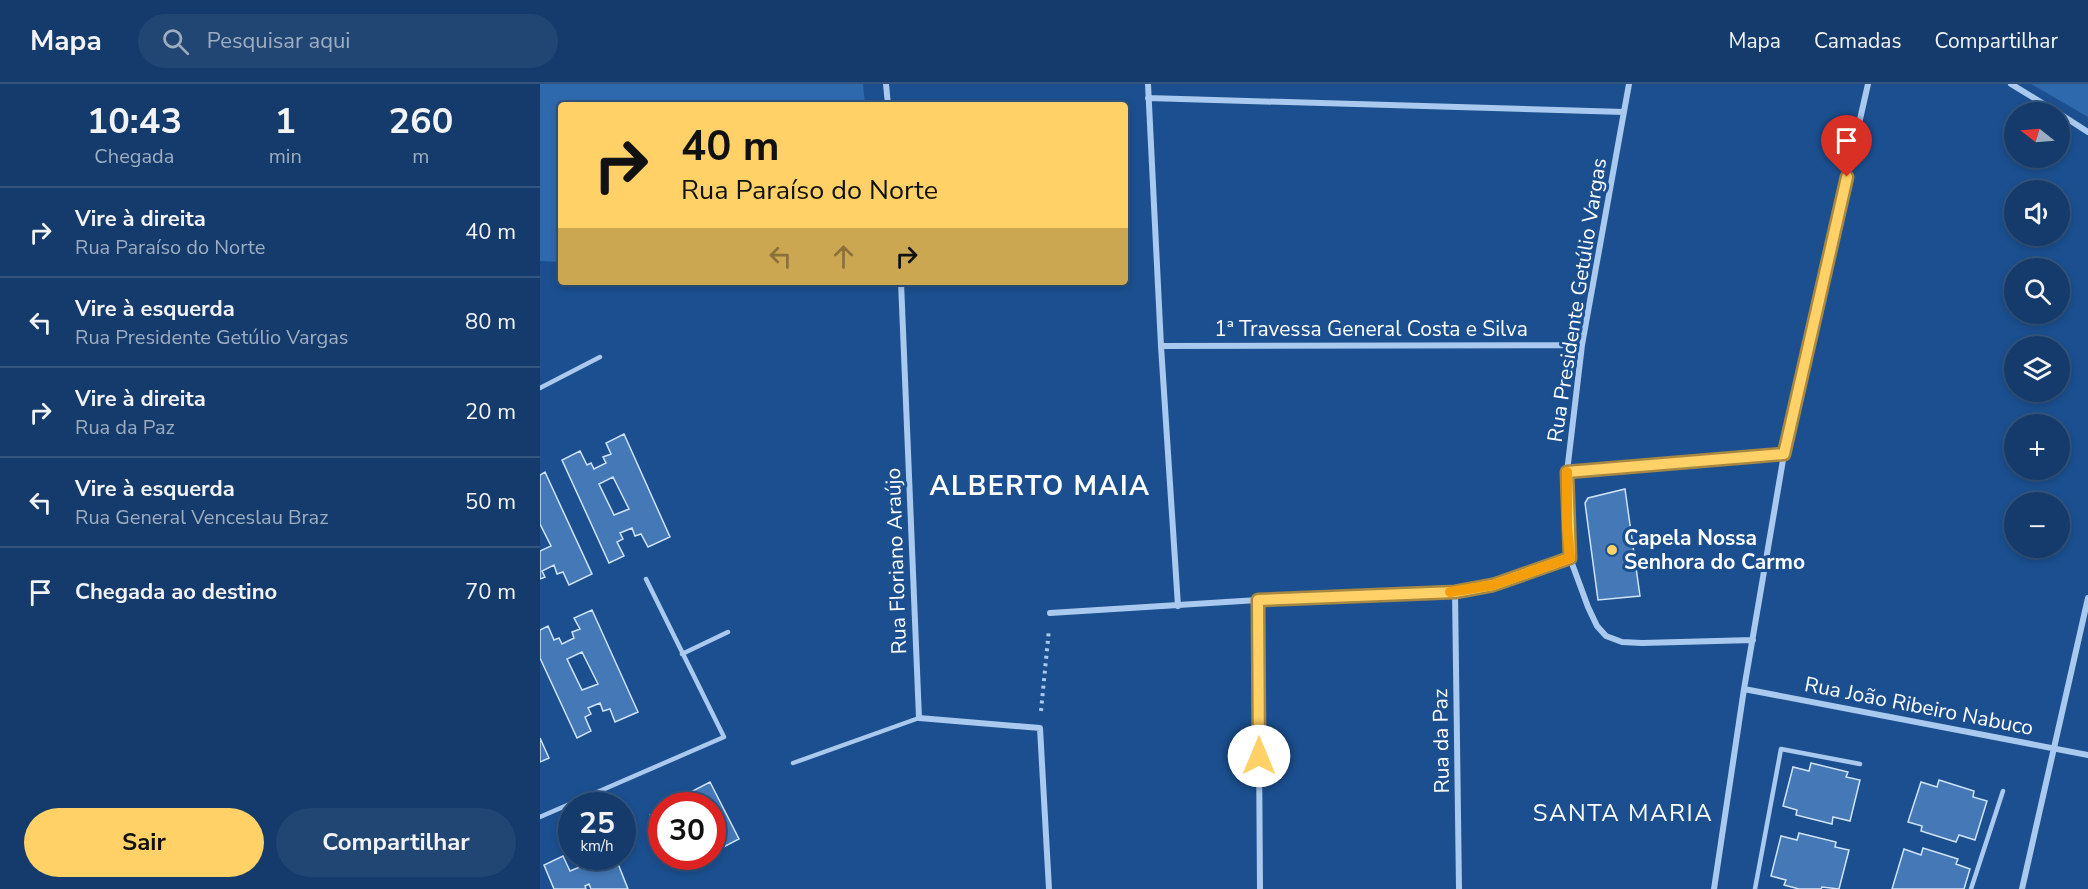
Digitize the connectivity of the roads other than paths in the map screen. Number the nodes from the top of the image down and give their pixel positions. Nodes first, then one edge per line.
1 (1148, 84) edge
2 (1629, 84) edge
3 (1868, 84) edge
4 (2011, 84) edge
5 (886, 87) edge
6 (1148, 98) junction
7 (888, 102) edge
8 (2040, 102) edge
9 (1624, 112) junction
10 (2070, 121) edge
11 (2088, 132) edge
12 (901, 285) edge
13 (1582, 345) junction
14 (1161, 346) junction
15 (600, 357) dead end
16 (540, 387) edge
17 (1784, 454) junction
18 (1567, 472) junction
19 (1570, 558) junction
20 (646, 579) dead end
21 (1455, 592) junction
22 (2088, 598) edge
23 (1258, 600) junction
24 (1178, 606) junction
25 (1050, 614) road end
26 (728, 632) dead end
27 (1753, 640) junction
28 (682, 654) junction
29 (1744, 689) junction
30 (919, 718) junction
31 (2054, 750) junction
32 (2088, 755) edge
33 (793, 763) dead end
34 (1860, 764) dead end
35 (2003, 791) dead end
36 (540, 818) edge
37 (1049, 889) edge
38 (1260, 889) edge
39 (1459, 889) edge
40 (1714, 889) edge
41 (1755, 889) edge
42 (1971, 889) edge
43 (2022, 889) edge

1 - 6 street
2 - 9 street, Rua Presidente Getúlio Vargas
3 - 17 street
4 - 8 street
5 - 7 street
6 - 9 street
6 - 14 street
9 - 13 street, Rua Presidente Getúlio Vargas
10 - 11 street
12 - 30 street, Rua Floriano Araújo
13 - 14 street, 1ª Travessa General Costa e Silva
13 - 18 street, Rua Presidente Getúlio Vargas
14 - 24 street
15 - 16 lane
17 - 18 street
17 - 27 street
18 - 19 street, Rua Presidente Getúlio Vargas
19 - 21 street
19 - 27 street, Rua Presidente Getúlio Vargas
20 - 28 lane
21 - 23 street
21 - 39 street, Rua da Paz
22 - 31 street
23 - 24 street
23 - 38 street
24 - 25 street
26 - 28 lane
27 - 29 street
28 - 36 lane
29 - 31 street, Rua João Ribeiro Nabuco
29 - 40 street
30 - 33 lane
30 - 37 street
31 - 32 street, Rua João Ribeiro Nabuco
31 - 43 street
34 - 41 lane
35 - 42 lane

